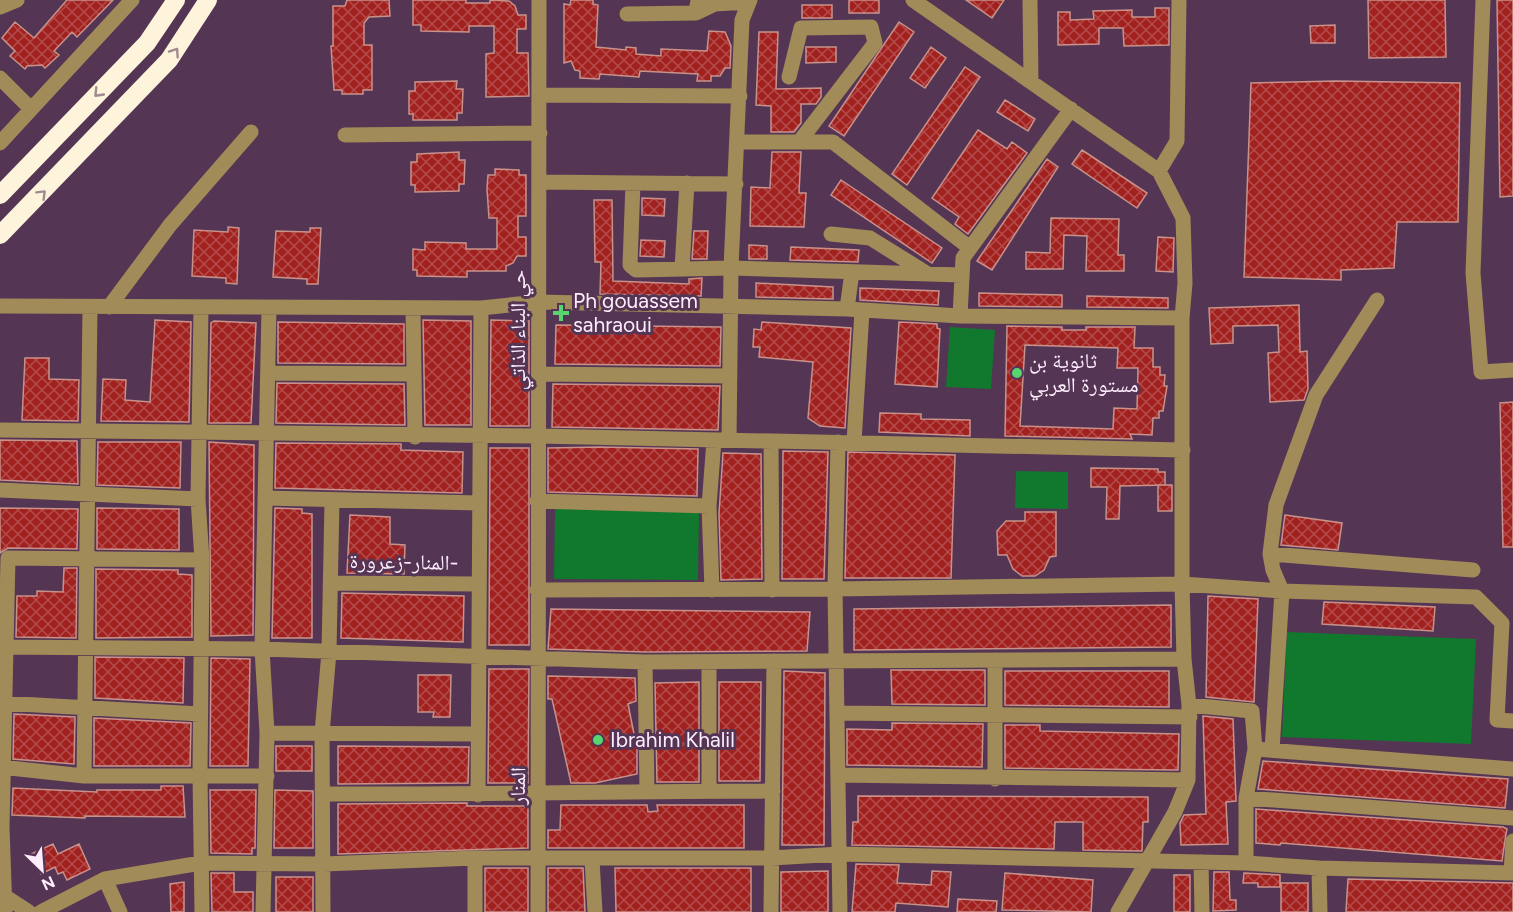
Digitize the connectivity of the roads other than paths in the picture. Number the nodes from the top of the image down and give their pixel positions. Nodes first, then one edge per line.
1 (17, 0) edge
2 (132, 0) edge
3 (176, 0) edge
4 (208, 0) edge
5 (539, 0) edge
6 (914, 0) edge
7 (1030, 0) edge
8 (1179, 0) edge
9 (1483, 0) edge
10 (749, 1) edge
11 (0, 7) edge
12 (697, 7) edge
13 (627, 14) dead end
14 (789, 77) dead end
15 (0, 78) edge
16 (1031, 81) junction
17 (540, 95) junction
18 (740, 96) junction
19 (32, 109) junction
20 (1071, 109) junction
21 (250, 132) dead end
22 (540, 133) junction
23 (345, 135) dead end
24 (738, 142) junction
25 (799, 142) junction
26 (0, 143) edge
27 (1160, 171) junction
28 (540, 182) junction
29 (633, 183) junction
30 (687, 183) junction
31 (736, 184) junction
32 (0, 195) edge
33 (831, 234) dead end
34 (0, 235) edge
35 (970, 248) junction
36 (731, 268) junction
37 (682, 269) junction
38 (852, 272) junction
39 (928, 274) junction
40 (962, 275) junction
41 (1377, 300) dead end
42 (538, 302) junction
43 (0, 306) edge
44 (90, 307) junction
45 (109, 307) junction
46 (201, 308) junction
47 (269, 308) junction
48 (413, 308) junction
49 (481, 308) junction
50 (732, 308) junction
51 (854, 310) junction
52 (960, 316) junction
53 (1182, 318) junction
54 (1513, 370) edge
55 (269, 373) junction
56 (414, 374) junction
57 (540, 374) junction
58 (730, 376) junction
59 (0, 430) edge
60 (201, 432) junction
61 (91, 433) junction
62 (267, 435) junction
63 (479, 436) junction
64 (538, 436) junction
65 (415, 437) junction
66 (722, 440) junction
67 (771, 441) junction
68 (838, 442) junction
69 (855, 442) junction
70 (1183, 450) junction
71 (0, 490) edge
72 (89, 493) junction
73 (265, 498) junction
74 (198, 499) junction
75 (332, 501) junction
76 (537, 501) junction
77 (479, 503) junction
78 (709, 506) junction
79 (1270, 554) junction
80 (88, 560) junction
81 (201, 560) junction
82 (4, 570) edge
83 (1473, 570) dead end
84 (331, 583) junction
85 (478, 584) junction
86 (1182, 584) junction
87 (835, 589) junction
88 (537, 590) junction
89 (712, 590) junction
90 (772, 590) junction
91 (1282, 591) junction
92 (3, 647) edge
93 (85, 648) junction
94 (201, 649) junction
95 (262, 649) junction
96 (329, 652) junction
97 (477, 657) junction
98 (1184, 659) junction
99 (540, 660) junction
100 (995, 660) junction
101 (774, 661) junction
102 (835, 661) junction
103 (645, 662) junction
104 (709, 662) junction
105 (3, 703) edge
106 (85, 709) junction
107 (1190, 711) junction
108 (837, 713) junction
109 (200, 714) junction
110 (997, 717) junction
111 (1513, 721) edge
112 (267, 733) junction
113 (322, 733) junction
114 (477, 734) junction
115 (1255, 749) junction
116 (1272, 750) junction
117 (2, 767) edge
118 (1513, 769) edge
119 (200, 775) junction
120 (838, 775) junction
121 (84, 776) junction
122 (267, 776) junction
123 (995, 779) junction
124 (1188, 780) junction
125 (647, 790) junction
126 (709, 791) junction
127 (772, 791) junction
128 (324, 794) junction
129 (540, 794) junction
130 (478, 795) junction
131 (1246, 798) junction
132 (1513, 818) edge
133 (1, 827) edge
134 (1513, 841) edge
135 (840, 854) junction
136 (475, 858) junction
137 (538, 858) junction
138 (771, 858) junction
139 (592, 860) junction
140 (1147, 861) junction
141 (201, 862) junction
142 (1201, 862) junction
143 (263, 863) junction
144 (1246, 863) junction
145 (324, 864) junction
146 (1319, 868) junction
147 (1512, 873) edge
148 (105, 879) junction
149 (4, 902) edge
150 (48, 911) edge
151 (29, 912) edge
152 (120, 912) edge
153 (202, 912) edge
154 (263, 912) edge
155 (322, 912) edge
156 (475, 912) edge
157 (538, 912) edge
158 (595, 912) edge
159 (771, 912) edge
160 (840, 912) edge
161 (1118, 912) edge
162 (1202, 912) edge
163 (1320, 912) edge

1 - 11 street
2 - 19 street
3 -> 32 highway
34 -> 4 highway
5 - 17 street, حي البناء الذاتي
6 - 16 street
7 - 16 street
8 - 27 street
9 - 54 street
10 - 12 street
10 - 18 street
12 - 13 street
14 - 25 street
15 - 19 street
16 - 20 street
17 - 18 street
17 - 22 street, حي البناء الذاتي
18 - 24 street
19 - 26 street
20 - 27 street
20 - 35 street
21 - 45 street
22 - 23 street
22 - 28 street, حي البناء الذاتي
24 - 25 street
24 - 31 street
25 - 35 street
27 - 53 street
28 - 29 street
28 - 42 street, حي البناء الذاتي
29 - 30 street
29 - 37 street
30 - 31 street
30 - 37 street
31 - 36 street
33 - 39 street
35 - 40 street
36 - 37 street
36 - 38 street
36 - 50 street
38 - 39 street
38 - 51 street
39 - 40 street
40 - 52 street
41 - 79 street
42 - 49 street
42 - 50 street
42 - 57 street, حي البناء الذاتي
43 - 44 street
44 - 45 street
44 - 61 street
45 - 46 street
46 - 47 street
46 - 60 street
47 - 48 street
47 - 55 street
48 - 49 street
48 - 56 street
49 - 63 street
50 - 51 street
50 - 58 street
51 - 52 street
51 - 69 street
52 - 53 street
53 - 70 street
55 - 56 street
55 - 62 street
56 - 65 street
57 - 58 street
57 - 64 street, حي البناء الذاتي
58 - 66 street
59 - 61 street
60 - 61 street
60 - 62 street
60 - 74 street
61 - 72 street
62 - 65 street
62 - 73 street
63 - 64 street
63 - 65 street
63 - 77 street
64 - 66 street
64 - 76 street, حي البناء الذاتي
66 - 67 street
66 - 78 street
67 - 68 street
67 - 90 street
68 - 69 street
68 - 87 street
69 - 70 street
70 - 86 street
71 - 72 street
72 - 74 street
72 - 80 street
73 - 75 street
73 - 95 street
74 - 81 street
75 - 77 street
75 - 84 street
76 - 78 street
76 - 88 street, حي البناء الذاتي
77 - 85 street
78 - 89 street
79 - 83 street
79 - 91 street
80 - 81 street
80 - 82 street
80 - 93 street
81 - 94 street
82 - 92 street
84 - 85 street, المنار-زعرورة-
84 - 96 street
85 - 97 street
86 - 87 street
86 - 91 street
86 - 98 street
87 - 90 street
87 - 102 street
88 - 89 street
88 - 99 street, حي البناء الذاتي
89 - 90 street
91 - 111 street
91 - 116 street
92 - 93 street
92 - 105 street
93 - 94 street
93 - 106 street
94 - 95 street
94 - 109 street
95 - 96 street
95 - 112 street
96 - 97 street
96 - 113 street
97 - 99 street
97 - 114 street
98 - 100 street
98 - 107 street
99 - 103 street
99 - 129 street, المنار
100 - 102 street
100 - 110 street
101 - 102 street
101 - 104 street
101 - 127 street
102 - 108 street
103 - 104 street
103 - 125 street
104 - 126 street
105 - 106 street
105 - 117 street
106 - 109 street
106 - 121 street
107 - 110 street
107 - 115 street
107 - 124 street
108 - 110 street
108 - 120 street
109 - 119 street
110 - 123 street
112 - 113 street
112 - 122 street
113 - 114 street
113 - 128 street
114 - 130 street
115 - 116 street
115 - 131 street
116 - 118 street
117 - 121 street
117 - 133 street
119 - 121 street
119 - 122 street
119 - 141 street
120 - 123 street
120 - 135 street
122 - 143 street
123 - 124 street
124 - 140 street
125 - 126 street
125 - 129 street
126 - 127 street
127 - 138 street
128 - 130 street
128 - 145 street
129 - 130 street
129 - 137 street, المنار
131 - 132 street
131 - 144 street
133 - 149 street
134 - 147 street
135 - 138 street
135 - 140 street
135 - 160 street
136 - 137 street
136 - 145 street
136 - 156 street
137 - 139 street
137 - 157 street, المنار
138 - 139 street
138 - 159 street
139 - 158 street
140 - 142 street
140 - 161 street
141 - 143 street
141 - 148 street
141 - 153 street
142 - 144 street
142 - 162 street
143 - 145 street
143 - 154 street
144 - 146 street
145 - 155 street
146 - 147 street
146 - 163 street
148 - 150 street
148 - 152 street
149 - 151 street

